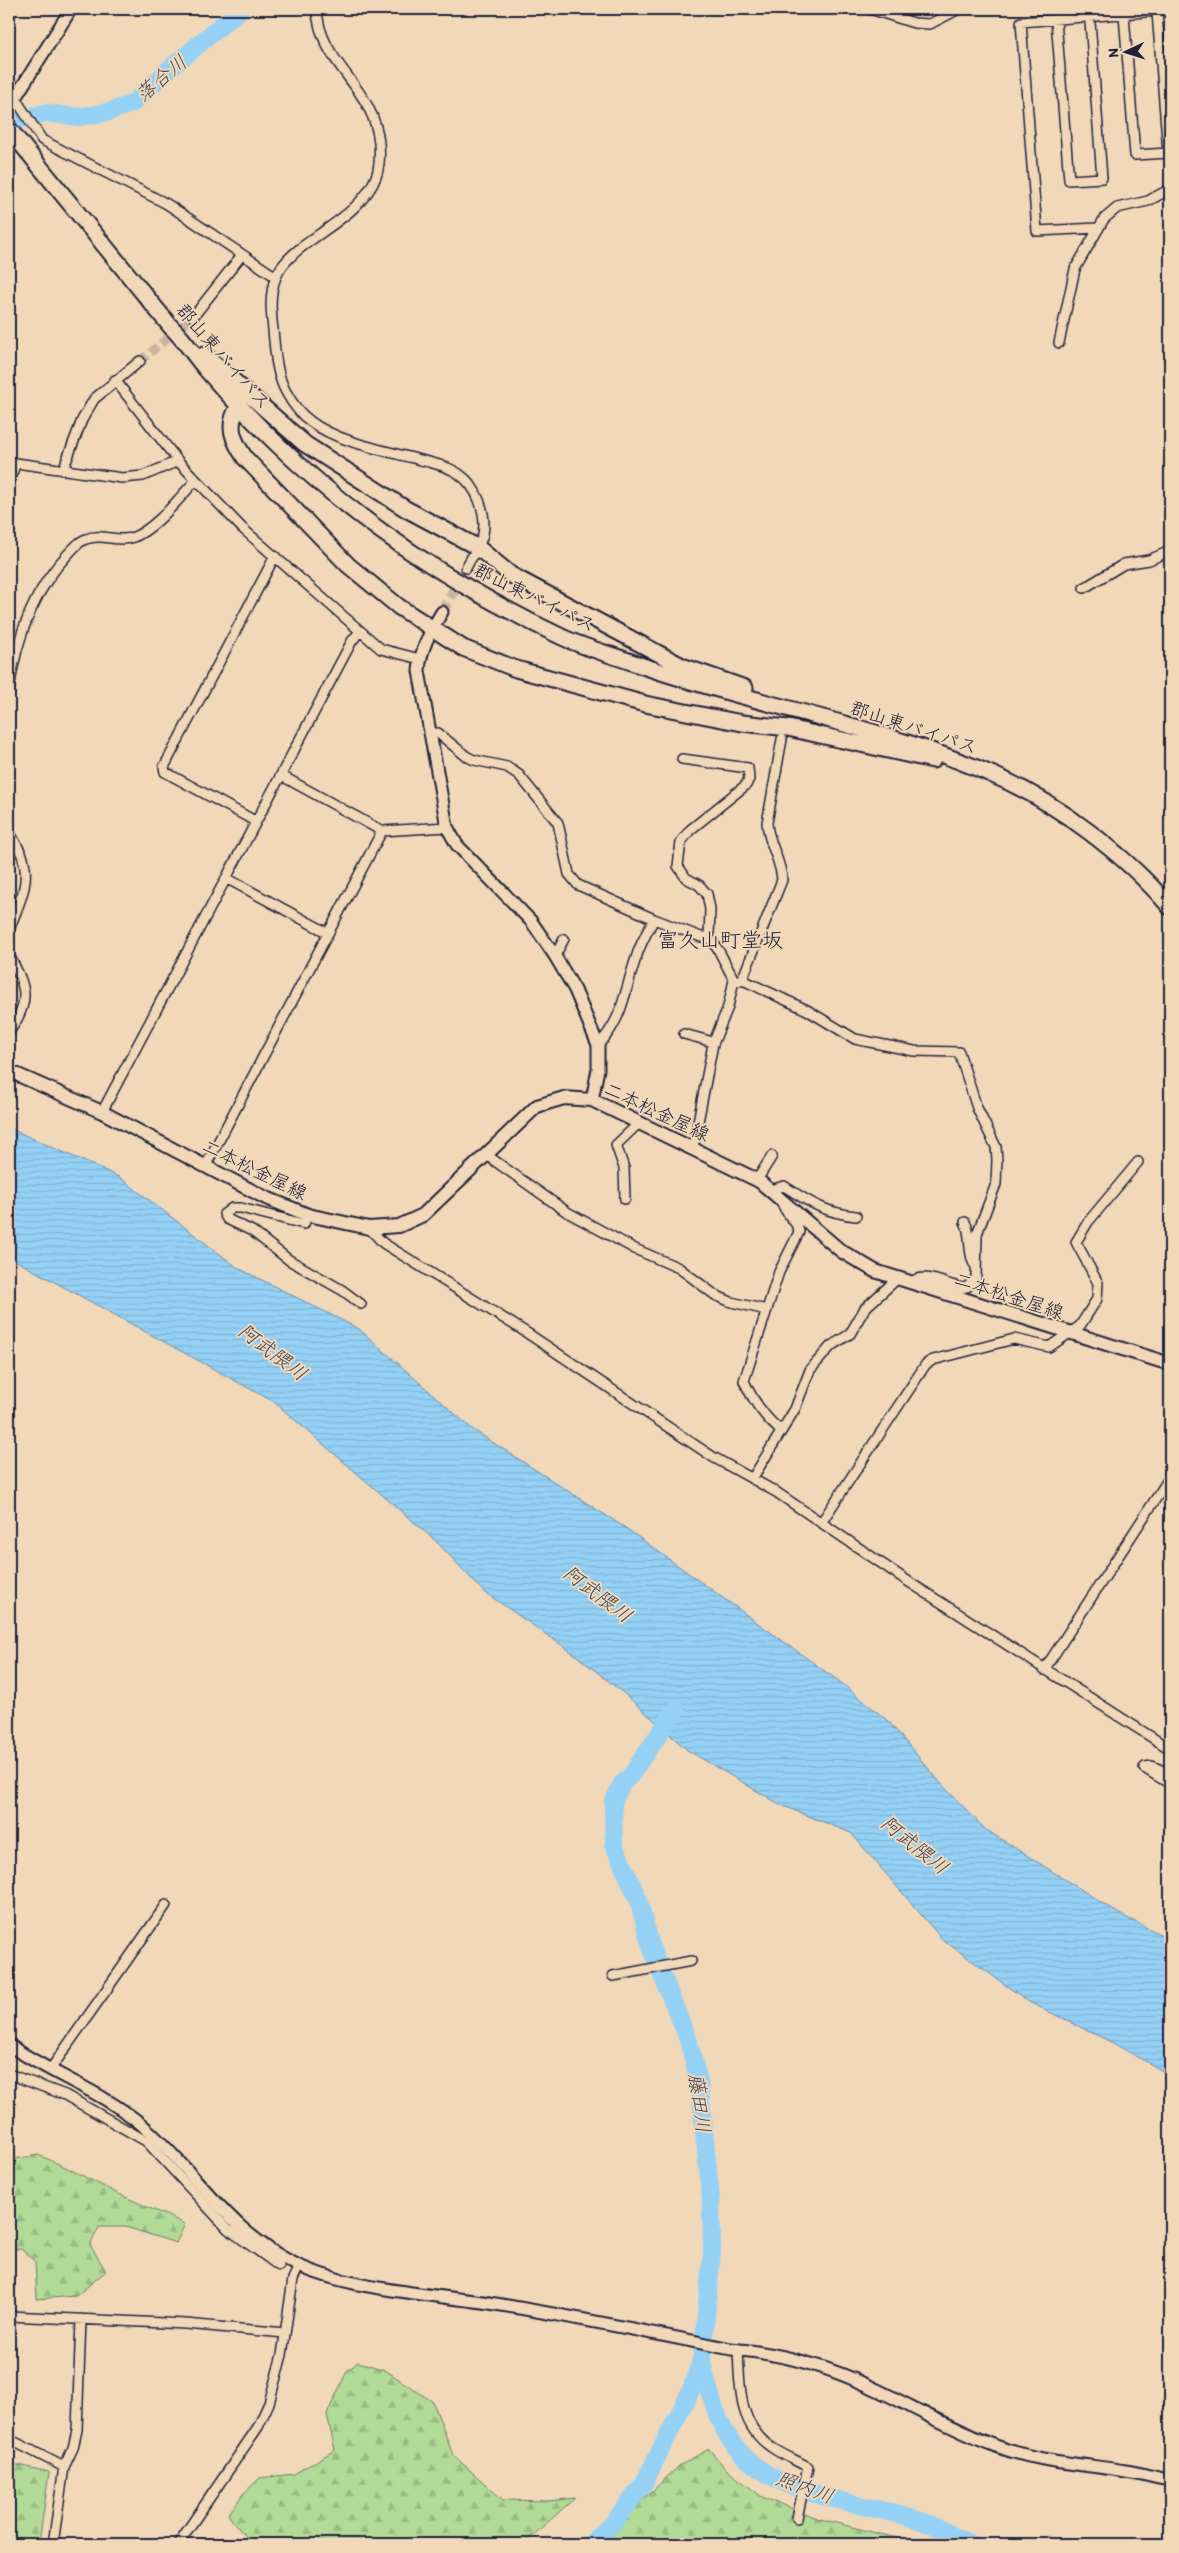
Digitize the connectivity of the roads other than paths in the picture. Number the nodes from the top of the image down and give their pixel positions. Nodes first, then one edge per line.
1 (71, 9) edge
2 (317, 9) edge
3 (870, 9) edge
4 (959, 9) edge
5 (1170, 10) edge
6 (1157, 12) junction
7 (1089, 13) edge
8 (1124, 15) junction
9 (1056, 20) junction
10 (12, 99) edge
11 (9, 129) edge
12 (1170, 190) edge
13 (1098, 228) junction
14 (241, 256) junction
15 (276, 278) junction
16 (192, 317) tunnel mouth
17 (175, 331) junction
18 (1059, 343) dead end
19 (140, 362) tunnel mouth
20 (115, 380) junction
21 (239, 406) junction
22 (178, 461) junction
23 (12, 463) edge
24 (63, 470) junction
25 (196, 480) junction
26 (9, 481) edge
27 (477, 548) junction
28 (1170, 551) edge
29 (275, 556) junction
30 (466, 568) tunnel mouth
31 (1084, 588) dead end
32 (442, 612) tunnel mouth
33 (431, 629) junction
34 (360, 631) junction
35 (420, 659) junction
36 (9, 690) edge
37 (429, 733) junction
38 (782, 739) dead end
39 (941, 754) junction
40 (682, 759) dead end
41 (972, 766) junction
42 (282, 776) junction
43 (255, 821) junction
44 (447, 827) junction
45 (9, 831) edge
46 (382, 831) junction
47 (226, 878) junction
48 (1170, 907) edge
49 (654, 919) junction
50 (9, 930) edge
51 (328, 933) junction
52 (709, 937) junction
53 (564, 939) dead end
54 (9, 955) edge
55 (555, 956) junction
56 (738, 980) junction
57 (9, 1032) edge
58 (684, 1034) dead end
59 (713, 1042) junction
60 (598, 1045) junction
61 (9, 1071) edge
62 (592, 1100) junction
63 (102, 1112) junction
64 (639, 1123) junction
65 (693, 1148) junction
66 (486, 1154) junction
67 (772, 1156) dead end
68 (1138, 1162) dead end
69 (205, 1167) junction
70 (757, 1180) junction
71 (770, 1190) junction
72 (625, 1199) dead end
73 (781, 1199) junction
74 (308, 1215) junction
75 (856, 1216) dead end
76 (965, 1222) dead end
77 (369, 1228) junction
78 (976, 1267) junction
79 (897, 1279) junction
80 (911, 1283) junction
81 (361, 1304) dead end
82 (767, 1310) junction
83 (1072, 1334) junction
84 (1170, 1364) edge
85 (781, 1432) junction
86 (1170, 1477) edge
87 (752, 1479) junction
88 (821, 1523) junction
89 (1044, 1670) junction
90 (1170, 1750) edge
91 (1170, 1774) edge
92 (1170, 1784) edge
93 (166, 1904) dead end
94 (688, 1961) dead end
95 (616, 1975) dead end
96 (9, 2045) edge
97 (50, 2070) junction
98 (9, 2074) edge
99 (279, 2266) dead end
100 (298, 2266) junction
101 (9, 2316) edge
102 (81, 2319) junction
103 (285, 2333) junction
104 (734, 2349) junction
105 (9, 2440) edge
106 (64, 2467) junction
107 (1170, 2480) edge
108 (797, 2518) dead end
109 (53, 2544) edge
110 (178, 2544) edge

1 - 10 street
2 - 15 street
3 - 4 street
5 - 6 street
6 - 8 street
6 - 8 street
7 - 8 street
7 - 9 street
7 - 9 street
9 - 13 street
10 - 14 street
11 - 17 highway, 郡山東バイパス
12 - 13 street
13 - 18 street
14 - 15 street
14 - 16 street
15 - 27 street
17 - 21 highway, 郡山東バイパス
17 - 27 highway
19 - 20 street
20 - 22 street
20 - 24 street
21 - 33 highway
21 - 39 highway, 郡山東バイパス
22 - 24 street
22 - 25 street
23 - 24 street
23 - 26 street
25 - 29 street
25 - 36 street
27 - 30 street
27 - 39 highway
28 - 31 street
29 - 34 street
29 - 43 street
32 - 33 street
33 - 35 street
33 - 41 highway
34 - 35 street
34 - 42 street
35 - 37 street
37 - 44 street
37 - 49 street
38 - 56 street
39 - 41 highway, 郡山東バイパス
40 - 52 street
41 - 48 highway, 郡山東バイパス
42 - 43 street
42 - 46 street
43 - 47 street
44 - 46 street
44 - 55 street
45 - 50 street
46 - 51 street
47 - 51 street
47 - 63 street
49 - 52 street
49 - 60 street
51 - 69 street
52 - 56 street
53 - 55 street
54 - 57 street
55 - 60 street
56 - 59 street
56 - 78 street
58 - 59 street
59 - 65 street
60 - 62 street
61 - 63 main road, 二本松金屋線
62 - 64 main road, 二本松金屋線
62 - 66 main road, 二本松金屋線
63 - 69 main road, 二本松金屋線
64 - 65 main road, 二本松金屋線
64 - 72 street
65 - 70 main road, 二本松金屋線
66 - 77 main road, 二本松金屋線
66 - 82 street
67 - 70 street
68 - 83 street
69 - 74 main road, 二本松金屋線
70 - 71 main road, 二本松金屋線
71 - 73 main road, 二本松金屋線
71 - 75 street
73 - 79 main road, 二本松金屋線
73 - 82 street
74 - 77 main road, 二本松金屋線
74 - 81 street
76 - 78 street
77 - 87 street
78 - 80 street
79 - 80 main road, 二本松金屋線
79 - 85 street
80 - 83 main road, 二本松金屋線
82 - 85 street
83 - 84 main road, 二本松金屋線
83 - 88 street
85 - 87 street
86 - 89 street
87 - 88 street
88 - 89 street
89 - 90 street
91 - 92 street
93 - 97 street
94 - 95 street
96 - 97 street
97 - 100 street
98 - 99 street
100 - 103 street
100 - 104 street
101 - 102 street
102 - 103 street
102 - 106 street
103 - 110 street
104 - 107 street
104 - 108 street
105 - 106 street
106 - 109 street

